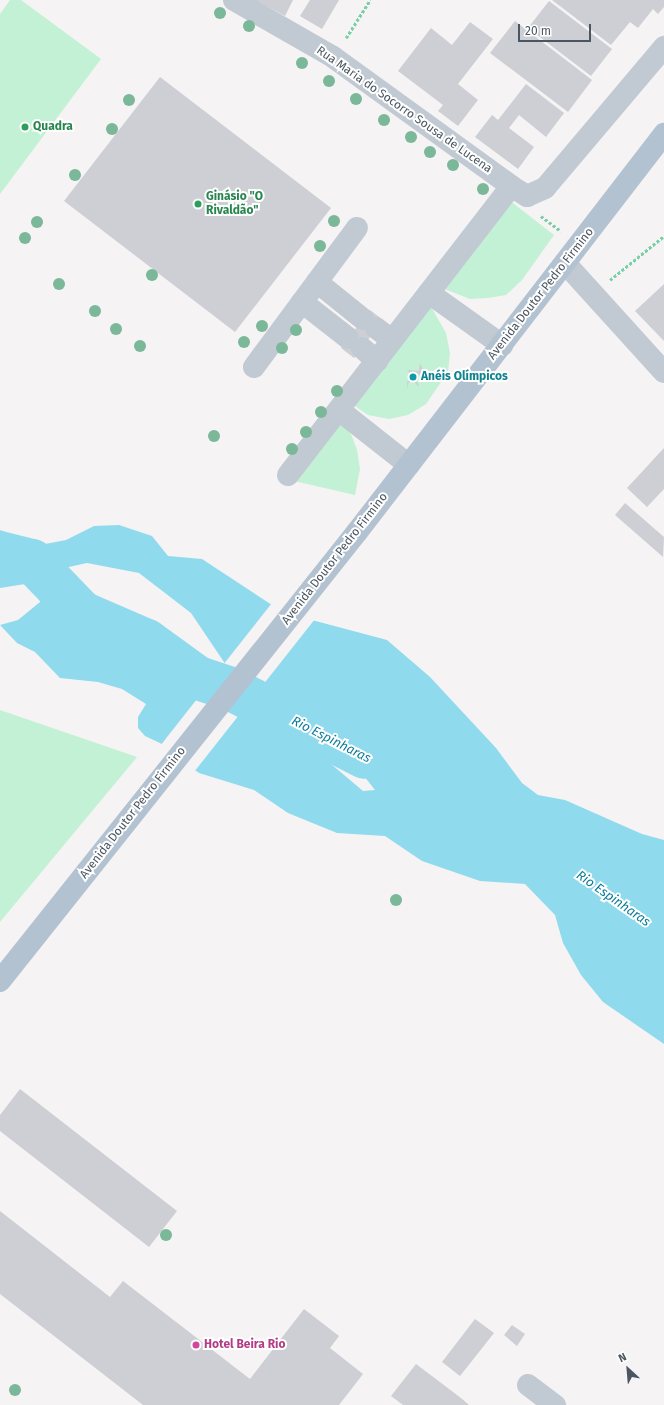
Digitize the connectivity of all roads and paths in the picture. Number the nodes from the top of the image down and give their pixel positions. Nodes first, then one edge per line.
1 (234, 0) edge
2 (370, 0) edge
3 (664, 47) edge
4 (333, 57) junction
5 (664, 134) edge
6 (511, 186) junction
7 (537, 213) dead end
8 (357, 228) dead end
9 (664, 236) edge
10 (579, 245) junction
11 (564, 263) junction
12 (317, 282) junction
13 (429, 293) junction
14 (593, 294) junction
15 (302, 302) junction
16 (377, 329) junction
17 (502, 345) junction
18 (362, 349) junction
19 (254, 366) dead end
20 (664, 372) edge
21 (339, 410) junction
22 (409, 465) junction
23 (288, 475) dead end
24 (0, 980) edge
25 (528, 1385) dead end
26 (555, 1405) edge

1 - 4 street, Rua Maria do Socorro Sousa de Lucena
2 - 4 path
3 - 6 street, Rua Maria do Socorro Sousa de Lucena
4 - 6 street, Rua Maria do Socorro Sousa de Lucena
5 - 10 main road, Avenida Doutor Pedro Firmino
6 - 13 street
7 - 10 path
8 - 12 street
9 - 14 path
10 - 11 main road, Avenida Doutor Pedro Firmino
11 - 14 street
11 - 17 main road, Avenida Doutor Pedro Firmino
12 - 15 street
12 - 16 street
13 - 16 street
13 - 17 street
14 - 20 street
15 - 18 street
15 - 19 street
16 - 18 street
17 - 22 main road, Avenida Doutor Pedro Firmino
18 - 21 street
21 - 22 street
21 - 23 street
22 - 24 main road, Avenida Doutor Pedro Firmino
25 - 26 street

